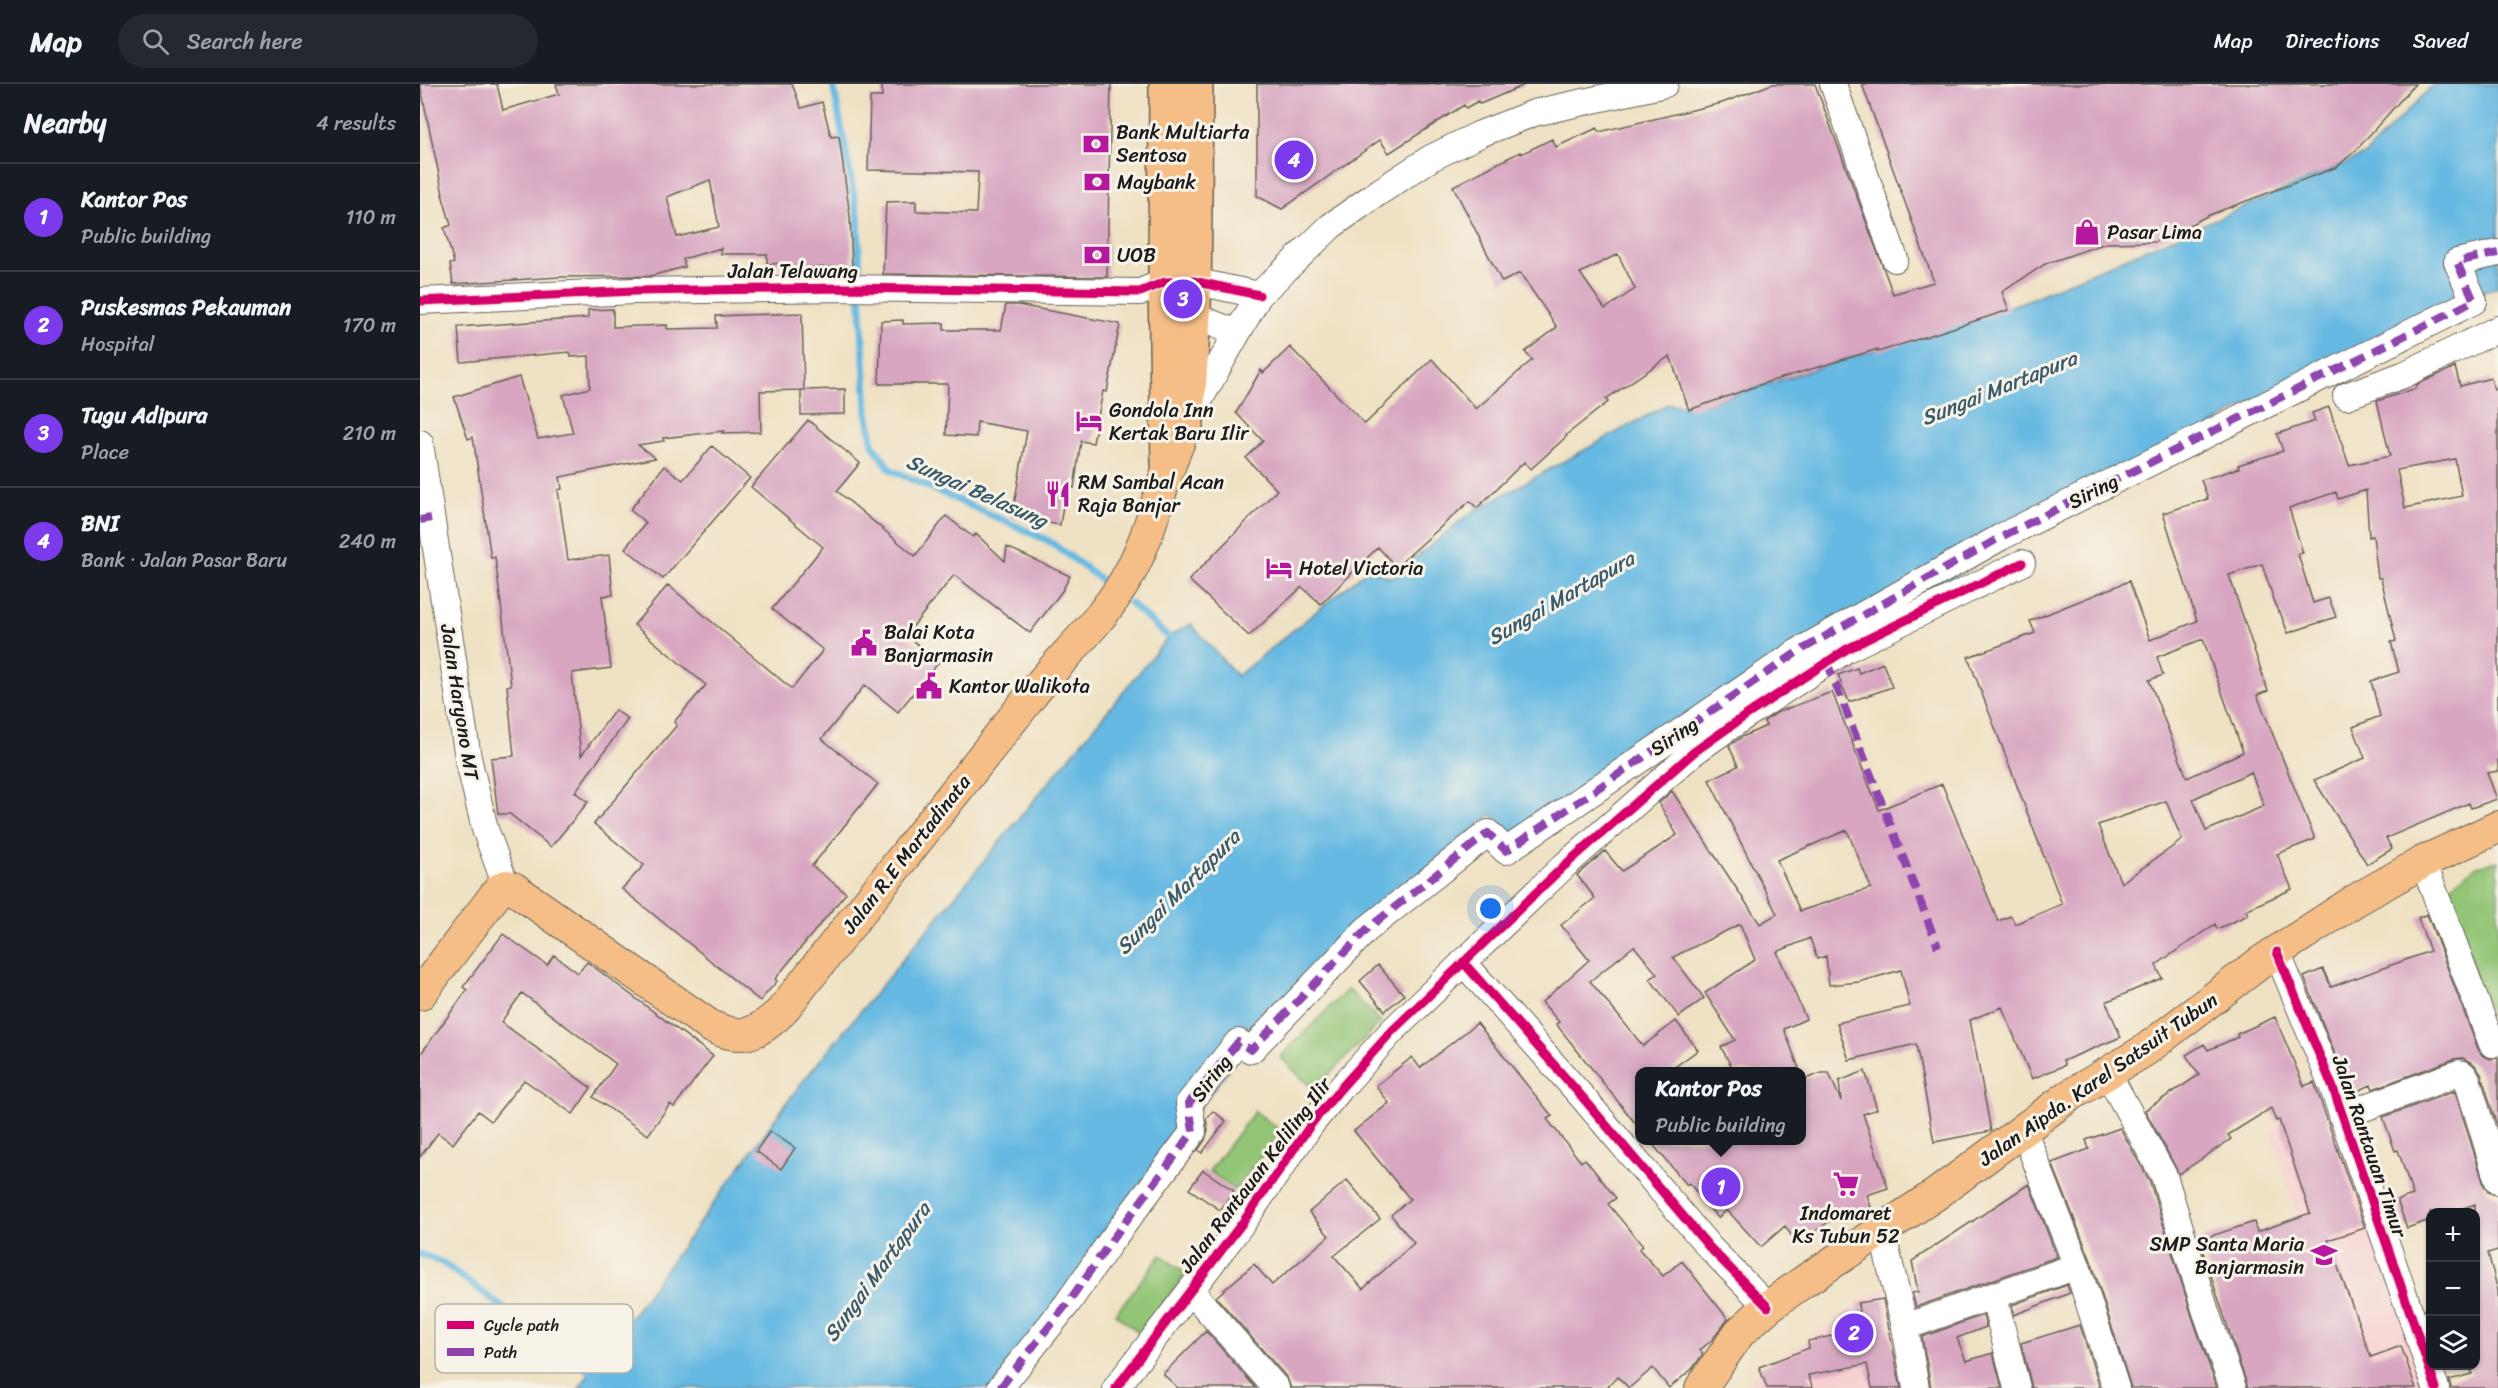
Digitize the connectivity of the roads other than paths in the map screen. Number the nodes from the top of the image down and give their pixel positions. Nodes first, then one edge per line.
1 (1166, 84) edge
2 (1196, 84) edge
3 (1665, 84) edge
4 (1833, 84) edge
5 (2498, 253) edge
6 (1895, 259) dead end
7 (1171, 295) junction
8 (1259, 295) junction
9 (420, 301) edge
10 (2498, 329) edge
11 (1237, 333) junction
12 (2346, 396) dead end
13 (1187, 421) junction
14 (420, 443) edge
15 (1168, 464) junction
16 (2022, 563) dead end
17 (2498, 827) edge
18 (2423, 862) junction
19 (506, 886) junction
20 (2277, 952) junction
21 (1463, 962) junction
22 (420, 994) edge
23 (2498, 1041) edge
24 (2108, 1074) junction
25 (2342, 1116) junction
26 (2023, 1129) junction
27 (2498, 1181) edge
28 (1882, 1232) junction
29 (2077, 1266) junction
30 (1191, 1291) junction
31 (1994, 1297) junction
32 (1768, 1307) junction
33 (1905, 1327) junction
34 (1000, 1388) edge
35 (1116, 1388) edge
36 (1276, 1388) edge
37 (1701, 1388) edge
38 (1916, 1388) edge
39 (2017, 1388) edge
40 (2116, 1388) edge
41 (2233, 1388) edge
42 (2436, 1388) edge

1 - 7 highway
2 - 7 highway
3 - 8 street, Jalan R.E Martadinata
4 - 6 street
5 - 34 street, Siring
7 - 8 street
7 - 9 street, Jalan Telawang
7 - 11 street
7 - 13 highway
7 - 15 highway
8 - 11 street, Jalan R.E Martadinata
10 - 12 street
11 - 13 street, Jalan R.E Martadinata
13 - 15 main road, Jalan R.E Martadinata
14 - 19 street, Jalan Haryono MT
15 - 19 main road, Jalan R.E Martadinata
16 - 21 street, Jalan Rantauan Keliling Ilir
17 - 18 main road, Jalan Aipda. Karel Satsuit Tubun
18 - 20 main road, Jalan Aipda. Karel Satsuit Tubun
18 - 23 street
19 - 22 main road
20 - 24 main road, Jalan Aipda. Karel Satsuit Tubun
20 - 25 street, Jalan Rantauan Timur
21 - 30 street, Jalan Rantauan Keliling Ilir
21 - 32 street
24 - 26 main road, Jalan Aipda. Karel Satsuit Tubun
24 - 41 street
25 - 27 street
25 - 42 street, Jalan Rantauan Timur
26 - 28 main road, Jalan Aipda. Karel Satsuit Tubun
26 - 29 street
28 - 32 main road, Jalan Aipda. Karel Satsuit Tubun
28 - 33 street
29 - 31 street
29 - 40 street
30 - 35 street, Jalan Rantauan Keliling Ilir
30 - 36 street
31 - 33 street
31 - 39 street
32 - 37 main road, Jalan Aipda. Karel Satsuit Tubun
33 - 38 street

